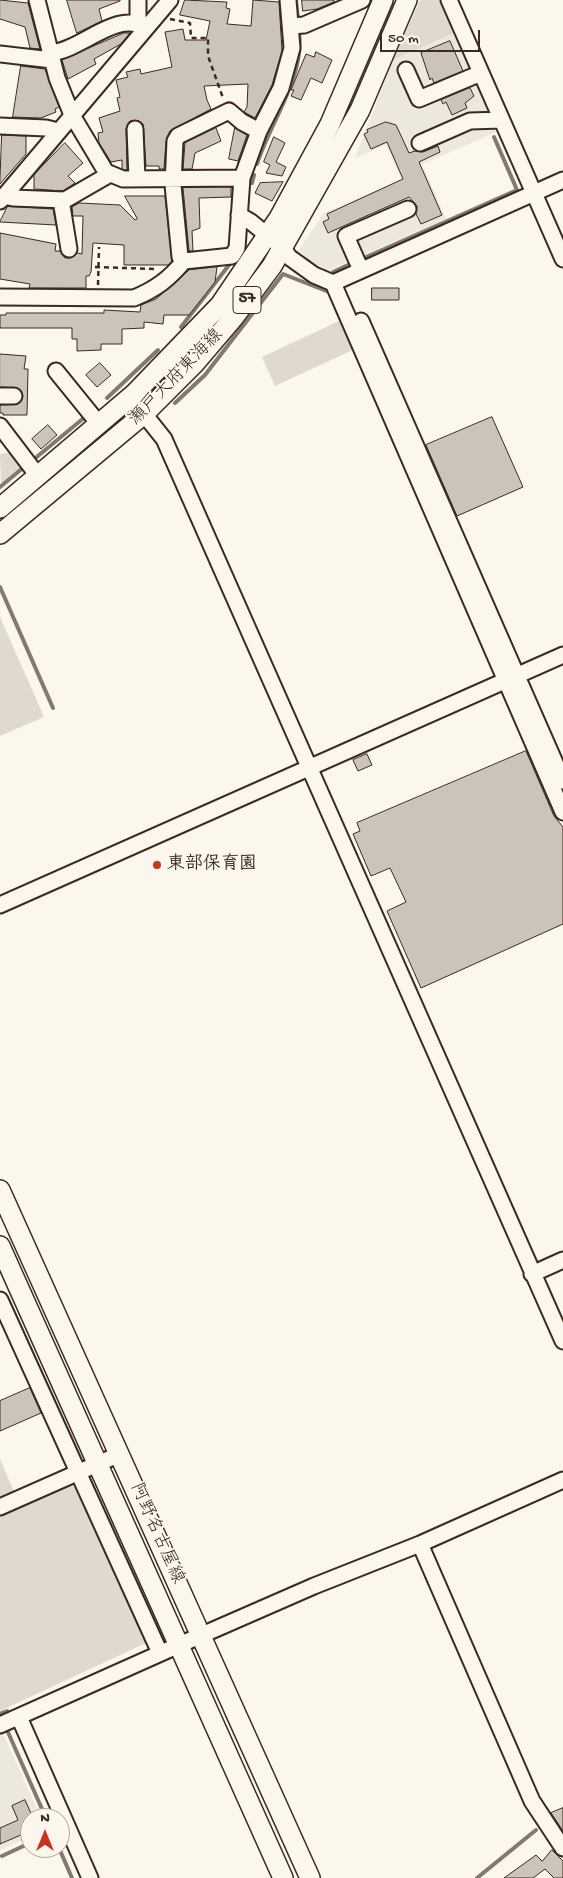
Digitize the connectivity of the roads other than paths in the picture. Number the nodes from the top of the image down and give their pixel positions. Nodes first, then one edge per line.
1 (35, 0) edge
2 (138, 0) edge
3 (170, 0) edge
4 (288, 0) edge
5 (362, 0) edge
6 (384, 0) edge
7 (407, 0) edge
8 (449, 0) edge
9 (142, 25) junction
10 (291, 26) junction
11 (0, 54) edge
12 (51, 57) junction
13 (406, 70) dead end
14 (481, 73) junction
15 (72, 115) junction
16 (501, 120) junction
17 (0, 126) edge
18 (135, 130) dead end
19 (259, 131) junction
20 (58, 132) junction
21 (420, 143) dead end
22 (110, 174) junction
23 (242, 178) junction
24 (137, 179) junction
25 (173, 180) junction
26 (563, 180) edge
27 (534, 193) junction
28 (1, 200) edge
29 (62, 200) junction
30 (408, 209) dead end
31 (239, 215) junction
32 (276, 242) junction
33 (69, 249) dead end
34 (563, 259) edge
35 (180, 266) junction
36 (361, 270) junction
37 (337, 281) junction
38 (0, 297) edge
39 (56, 371) dead end
40 (144, 414) junction
41 (99, 424) junction
42 (0, 426) edge
43 (38, 476) junction
44 (0, 508) edge
45 (0, 534) edge
46 (563, 655) edge
47 (511, 678) junction
48 (310, 769) junction
49 (563, 781) edge
50 (563, 812) edge
51 (0, 904) edge
52 (0, 1190) edge
53 (0, 1246) edge
54 (563, 1260) edge
55 (532, 1274) junction
56 (0, 1300) edge
57 (563, 1341) edge
58 (120, 1454) junction
59 (97, 1463) junction
60 (79, 1472) junction
61 (563, 1480) edge
62 (0, 1507) edge
63 (420, 1544) junction
64 (202, 1635) junction
65 (179, 1644) junction
66 (160, 1653) junction
67 (19, 1717) junction
68 (0, 1725) edge
69 (563, 1848) edge
70 (90, 1878) edge
71 (283, 1878) edge
72 (310, 1878) edge

1 - 12 street
2 - 9 street
3 - 9 street
4 - 10 street
5 - 10 street
6 - 32 main road, 瀬戸大府東海線 / 57
7 - 32 main road, 瀬戸大府東海線 / 57
8 - 14 street
9 - 12 street
9 - 15 street
10 - 19 street
11 - 12 street
12 - 15 street
13 - 14 street
14 - 16 street
15 - 20 street
15 - 22 street
16 - 21 street
16 - 27 street
17 - 20 street
18 - 24 street
19 - 23 street
19 - 25 street
20 - 28 street
22 - 24 street
22 - 29 street
23 - 25 street
23 - 31 street
24 - 25 street
25 - 35 street
26 - 27 street
27 - 34 street
27 - 36 street
28 - 29 street
29 - 33 street
30 - 36 street
31 - 32 street
31 - 35 street
32 - 37 street
32 - 40 main road, 瀬戸大府東海線 / 57
32 - 41 main road, 瀬戸大府東海線 / 57
35 - 38 street
36 - 37 street
37 - 47 street
39 - 41 street
40 - 45 main road, 瀬戸大府東海線 / 57
40 - 48 street
41 - 43 main road, 瀬戸大府東海線 / 57
42 - 43 street
43 - 44 main road, 瀬戸大府東海線 / 57
46 - 47 street
47 - 48 street
47 - 49 street
47 - 50 street
48 - 51 street
48 - 55 street
52 - 58 main road, 阿野名古屋線
53 - 59 main road, 阿野名古屋線
54 - 55 street
55 - 57 street
56 - 60 street
58 - 59 street
58 - 64 main road, 阿野名古屋線
59 - 60 street
59 - 65 main road, 阿野名古屋線
60 - 62 street
60 - 66 street
61 - 63 street
63 - 64 street
63 - 69 street
64 - 65 street
64 - 72 main road, 阿野名古屋線
65 - 66 street
65 - 71 main road, 阿野名古屋線
66 - 67 street
67 - 68 street
67 - 70 street

